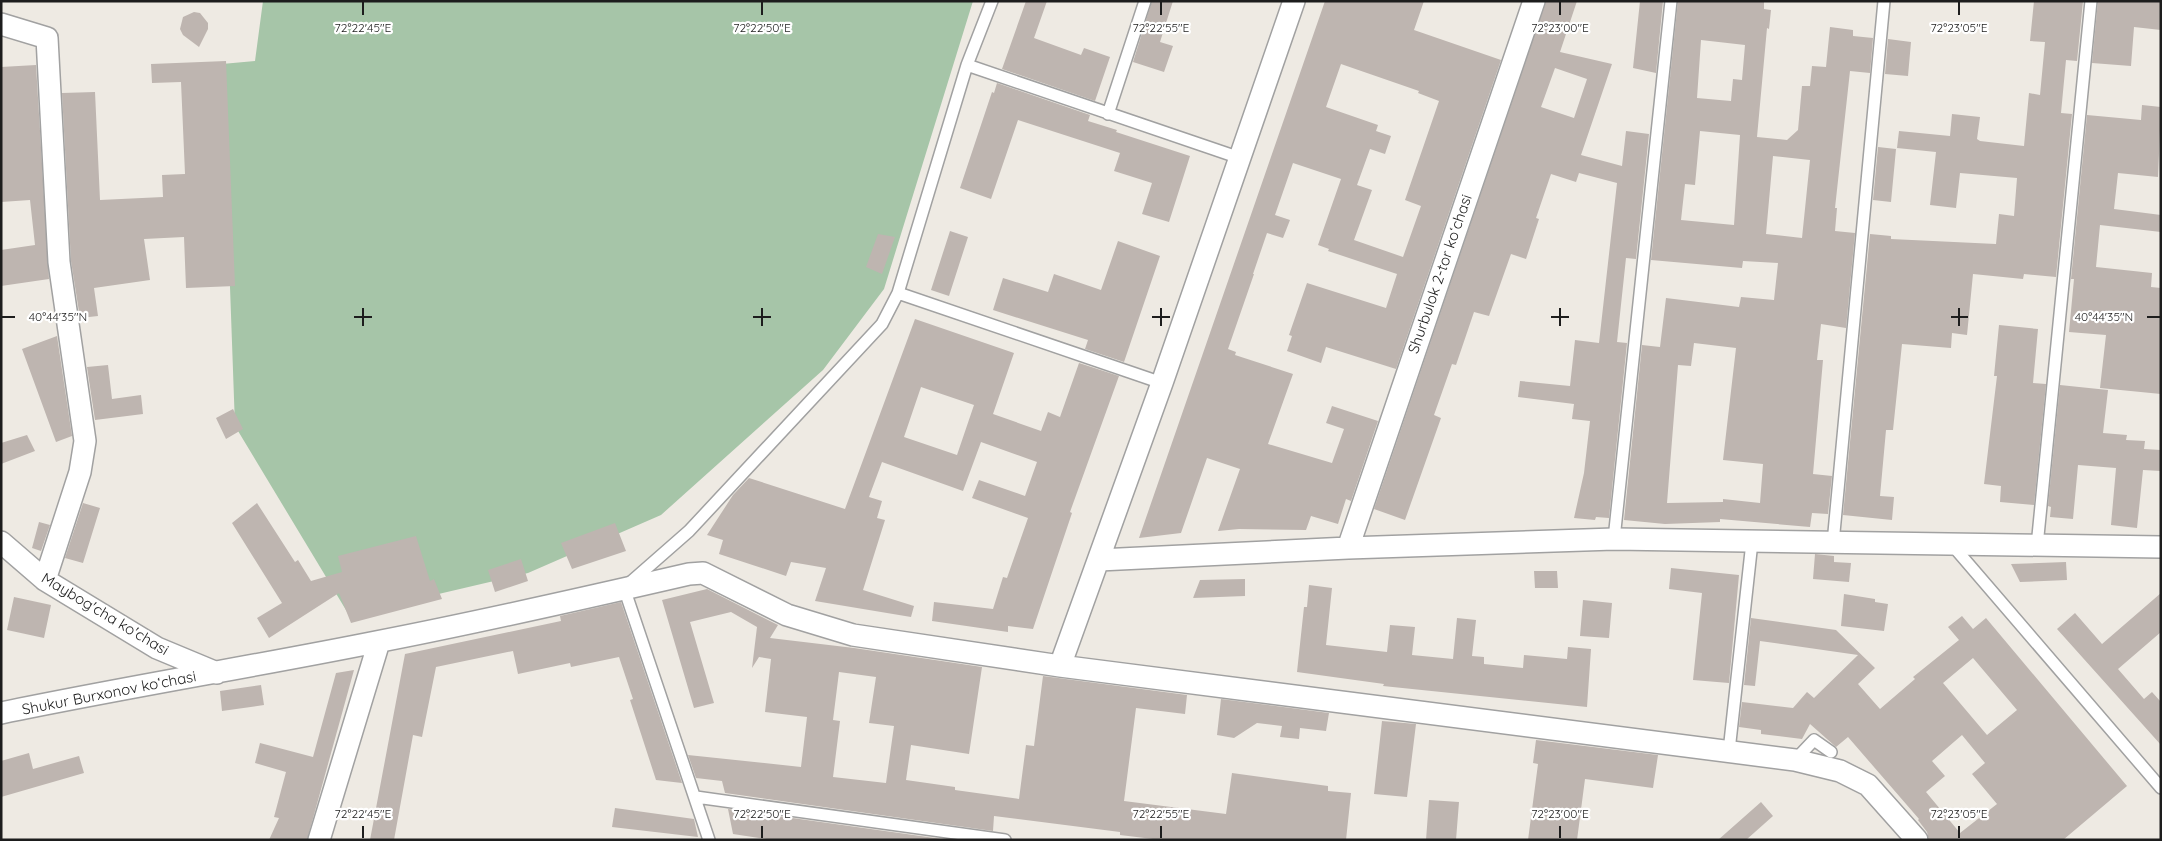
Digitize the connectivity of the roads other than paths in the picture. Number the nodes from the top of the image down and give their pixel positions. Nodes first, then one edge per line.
1 (992, 1) edge
2 (1145, 1) edge
3 (1294, 1) edge
4 (1534, 1) edge
5 (1671, 1) edge
6 (1884, 1) edge
7 (2091, 1) edge
8 (1, 24) edge
9 (967, 65) junction
10 (1108, 114) junction
11 (1240, 158) junction
12 (898, 293) junction
13 (1162, 383) junction
14 (1614, 539) junction
15 (1, 542) edge
16 (1752, 542) junction
17 (1833, 544) junction
18 (1954, 546) junction
19 (2036, 546) junction
20 (2161, 547) edge
21 (1348, 548) junction
22 (1099, 560) junction
23 (45, 580) junction
24 (624, 588) junction
25 (379, 642) junction
26 (1060, 666) junction
27 (217, 673) junction
28 (1, 713) edge
29 (1729, 750) junction
30 (1831, 752) dead end
31 (1795, 760) junction
32 (2161, 788) edge
33 (696, 797) junction
34 (319, 840) edge
35 (709, 840) edge
36 (1005, 840) edge
37 (1917, 840) edge

1 - 9 lane
2 - 10 lane
3 - 11 street
4 - 21 street, Shurbulok 2-tor ko‘chasi
5 - 14 lane
6 - 17 lane
7 - 19 lane
8 - 23 street
9 - 10 lane
9 - 12 lane
10 - 11 lane
11 - 13 street
12 - 13 lane
12 - 24 lane
13 - 22 street
14 - 16 street
14 - 21 street
15 - 23 street, Maybog'cha ko'chasi
16 - 17 street
16 - 29 lane
17 - 18 street
18 - 19 street
18 - 32 lane
19 - 20 street
21 - 22 street
22 - 26 street
23 - 27 street, Maybog'cha ko'chasi
24 - 25 street, Shukur Burxonov koʻchasi
24 - 26 street, Shukur Burxonov koʻchasi
24 - 33 lane
25 - 27 street, Shukur Burxonov koʻchasi
25 - 34 street
26 - 29 street, Shukur Burxonov koʻchasi
27 - 28 street, Shukur Burxonov koʻchasi
29 - 31 street, Shukur Burxonov koʻchasi
30 - 31 lane
31 - 37 street, Shukur Burxonov koʻchasi
33 - 35 lane
33 - 36 lane

